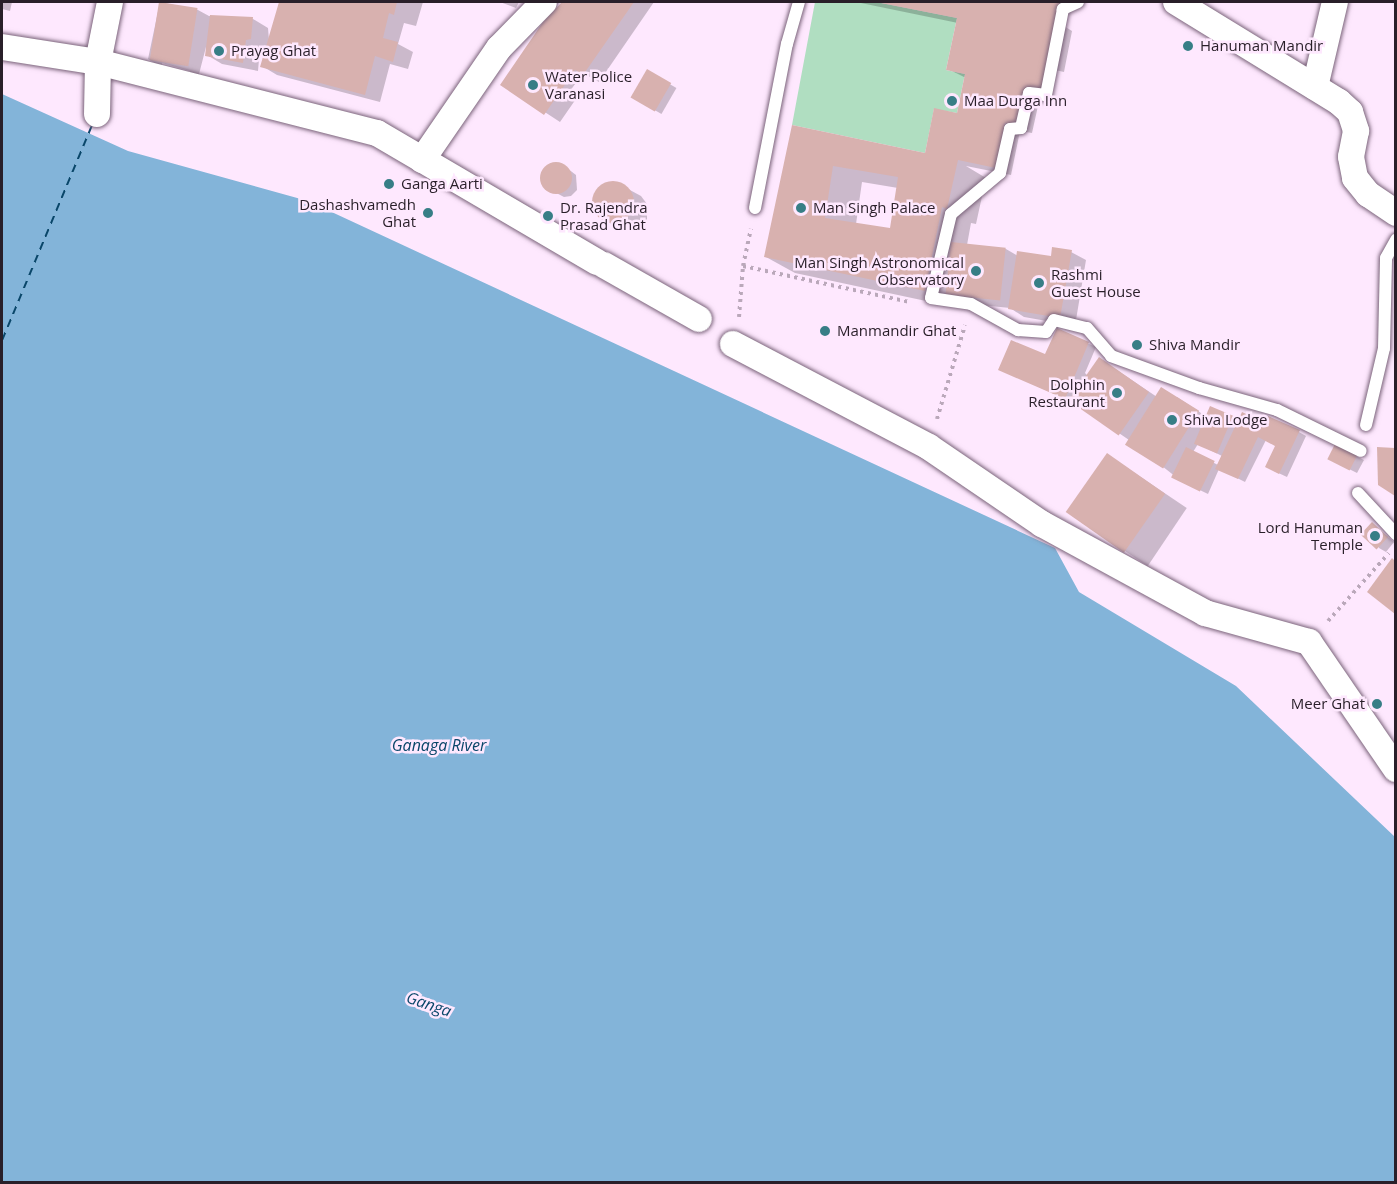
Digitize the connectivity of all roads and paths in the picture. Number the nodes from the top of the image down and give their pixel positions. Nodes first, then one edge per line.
1 (110, 2) edge
2 (544, 2) edge
3 (799, 2) edge
4 (1078, 2) edge
5 (1176, 2) edge
6 (1335, 2) edge
7 (1063, 5) edge
8 (2, 47) edge
9 (98, 62) junction
10 (1316, 87) junction
11 (97, 114) dead end
12 (422, 160) junction
13 (755, 208) joint
14 (1395, 213) edge
15 (1395, 240) edge
16 (743, 266) junction
17 (931, 298) junction
18 (971, 304) junction
19 (736, 346) junction
20 (1366, 425) dead end
21 (929, 447) junction
22 (1361, 451) dead end
23 (1358, 493) dead end
24 (1395, 534) edge
25 (1395, 546) edge
26 (1309, 642) junction
27 (1395, 769) edge

1 - 9 street
2 - 12 street
3 - 13 lane
4 - 7 lane
5 - 10 street
6 - 10 street
7 - 17 lane
8 - 9 street
9 - 11 street
9 - 12 street
10 - 14 street
12 - 19 street
13 - 16 path
15 - 20 lane
16 - 17 path
16 - 19 path
17 - 18 lane
18 - 21 path
18 - 22 lane
19 - 21 street
21 - 26 street
23 - 24 lane
25 - 26 path
26 - 27 street

